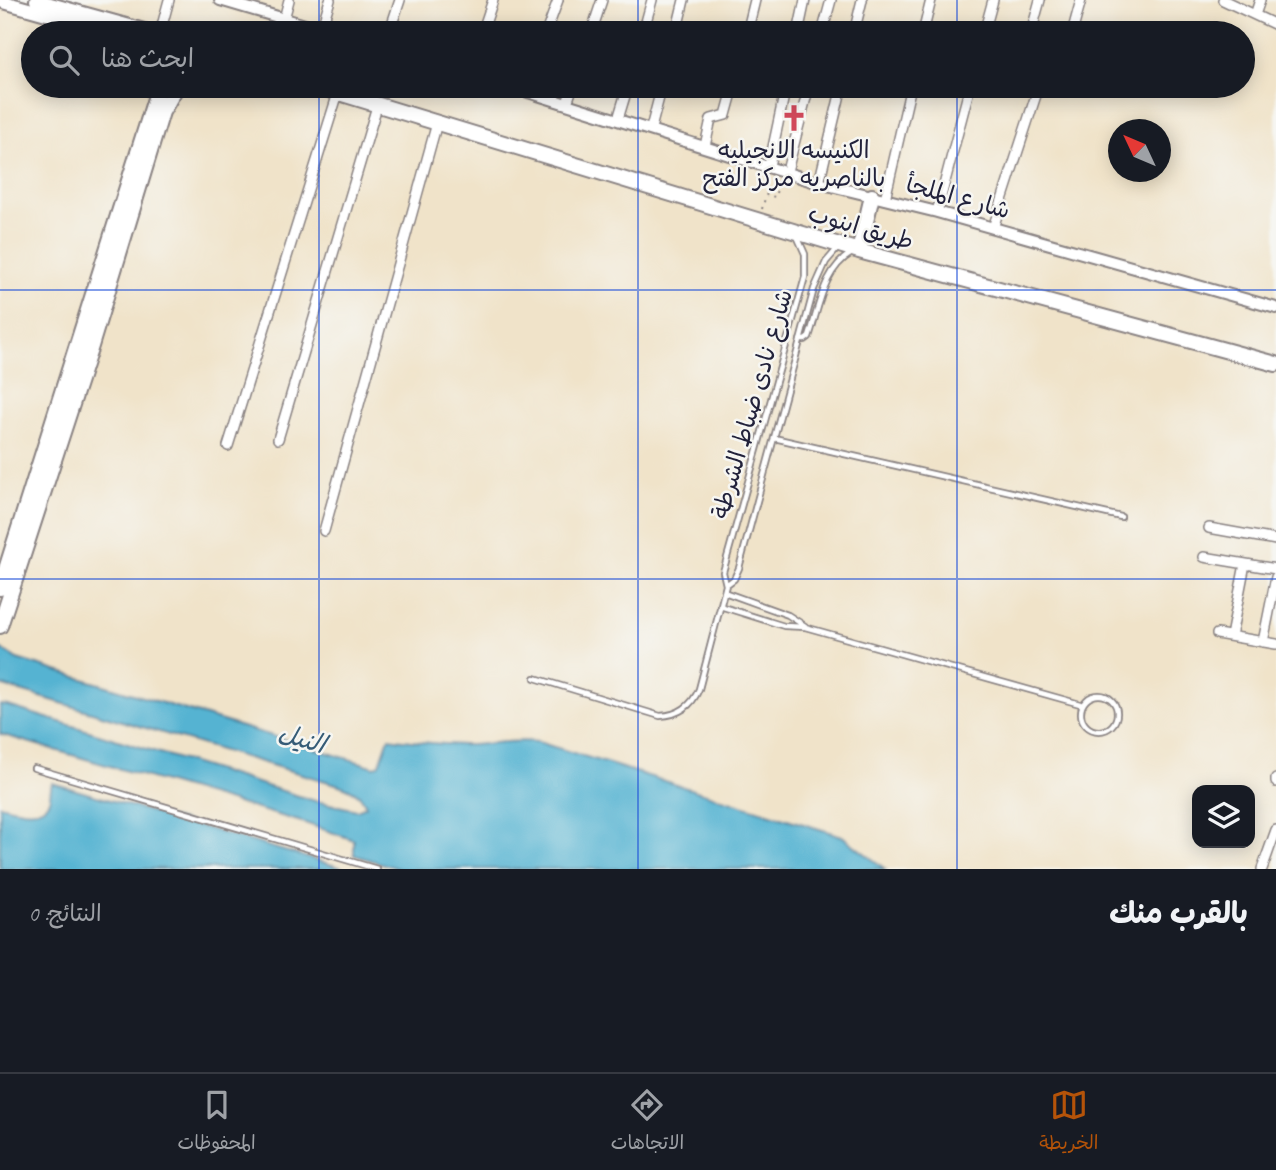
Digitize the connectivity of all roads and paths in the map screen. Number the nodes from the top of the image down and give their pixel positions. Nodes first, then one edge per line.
1 (36, 0) edge
2 (169, 0) edge
3 (220, 0) edge
4 (289, 0) edge
5 (330, 0) edge
6 (400, 0) edge
7 (493, 0) edge
8 (558, 0) edge
9 (602, 0) edge
10 (652, 0) edge
11 (684, 0) edge
12 (755, 0) edge
13 (805, 0) edge
14 (831, 0) edge
15 (862, 0) edge
16 (931, 0) edge
17 (993, 0) edge
18 (1040, 0) edge
19 (1081, 0) edge
20 (1223, 0) edge
21 (1260, 0) edge
22 (0, 1) edge
23 (254, 5) edge
24 (1255, 15) junction
25 (284, 19) junction
26 (71, 21) edge
27 (113, 21) edge
28 (161, 21) edge
29 (290, 21) edge
30 (327, 21) edge
31 (394, 21) edge
32 (486, 21) edge
33 (550, 21) edge
34 (595, 21) edge
35 (646, 21) edge
36 (679, 21) edge
37 (750, 21) edge
38 (801, 21) edge
39 (825, 21) edge
40 (857, 21) edge
41 (926, 21) edge
42 (987, 21) edge
43 (1034, 21) edge
44 (1075, 21) edge
45 (1276, 25) edge
46 (155, 98) edge
47 (170, 98) edge
48 (336, 98) edge
49 (353, 98) edge
50 (554, 98) edge
51 (569, 98) edge
52 (624, 98) edge
53 (659, 98) edge
54 (731, 98) edge
55 (783, 98) edge
56 (806, 98) edge
57 (839, 98) edge
58 (907, 98) edge
59 (967, 98) edge
60 (1035, 98) edge
61 (567, 103) junction
62 (377, 106) junction
63 (618, 118) junction
64 (437, 123) junction
65 (651, 128) junction
66 (705, 146) junction
67 (769, 166) junction
68 (784, 175) junction
69 (819, 183) junction
70 (876, 200) junction
71 (937, 212) junction
72 (757, 221) junction
73 (993, 228) junction
74 (794, 232) junction
75 (840, 245) junction
76 (859, 251) junction
77 (797, 308) junction
78 (1276, 308) edge
79 (808, 311) junction
80 (800, 340) junction
81 (1276, 364) edge
82 (774, 438) junction
83 (278, 439) dead end
84 (228, 446) dead end
85 (1121, 517) dead end
86 (1209, 528) dead end
87 (324, 531) dead end
88 (1276, 540) edge
89 (17, 552) junction
90 (1204, 557) dead end
91 (1245, 564) junction
92 (1276, 569) edge
93 (1276, 577) edge
94 (726, 585) junction
95 (0, 588) edge
96 (724, 592) junction
97 (720, 606) junction
98 (0, 626) edge
99 (806, 627) junction
100 (1217, 634) dead end
101 (1231, 636) junction
102 (1263, 642) junction
103 (1276, 644) edge
104 (535, 678) dead end
105 (1080, 705) junction
106 (34, 768) dead end
107 (1276, 830) edge
108 (377, 869) edge
109 (1262, 869) edge

1 - 27 main road
2 - 28 street
3 - 23 street
4 - 25 street
5 - 30 street
6 - 31 street
7 - 32 street
8 - 33 street
9 - 34 street
10 - 35 street
11 - 36 street
12 - 37 street
13 - 38 street
14 - 39 street
15 - 40 street
16 - 41 street
17 - 42 street
18 - 43 street
19 - 44 street
20 - 24 street
21 - 24 street
22 - 26 main road
23 - 25 street
24 - 45 street
25 - 29 street
46 - 89 main road
47 - 89 main road
48 - 84 street
49 - 62 main road, طريق ابنوب
50 - 61 street, شارع الملجأ
51 - 61 street
52 - 63 street
53 - 65 street
54 - 66 street
55 - 67 street
56 - 68 street
57 - 69 street
58 - 70 street
59 - 71 street
60 - 73 street
61 - 63 street, شارع الملجأ
62 - 64 main road, طريق ابنوب
62 - 83 street
63 - 65 street, شارع الملجأ
64 - 72 main road, طريق ابنوب
64 - 87 street
65 - 66 street, شارع الملجأ
66 - 67 street, شارع الملجأ
67 - 68 street, شارع الملجأ
68 - 69 street, شارع الملجأ
68 - 72 path
69 - 70 street, شارع الملجأ
70 - 71 street, شارع الملجأ
70 - 76 main road
71 - 73 street, شارع الملجأ
72 - 74 main road, طريق ابنوب
73 - 78 street, شارع الملجأ
74 - 75 main road, طريق ابنوب
74 - 77 lane, شارع نادى ضباط الشرطة
75 - 76 main road, طريق ابنوب
75 - 79 lane, شارع نادى ضباط الشرطة
76 - 80 lane
76 - 81 main road, طريق ابنوب
77 - 79 lane
77 - 94 lane, شارع نادى ضباط الشرطة
79 - 80 lane, شارع نادى ضباط الشرطة
80 - 82 lane, شارع نادى ضباط الشرطة
82 - 85 lane
82 - 94 lane, شارع نادى ضباط الشرطة
86 - 88 street
89 - 95 main road
89 - 98 main road
90 - 91 street
91 - 92 street
91 - 101 street
93 - 102 street
94 - 96 lane, شارع نادى ضباط الشرطة
96 - 97 lane, شارع نادى ضباط الشرطة
96 - 99 lane
97 - 99 lane
97 - 104 lane, شارع نادى ضباط الشرطة
99 - 105 lane
100 - 101 street
101 - 102 street
102 - 103 street
105 - 105 lane
106 - 108 lane
107 - 109 street

